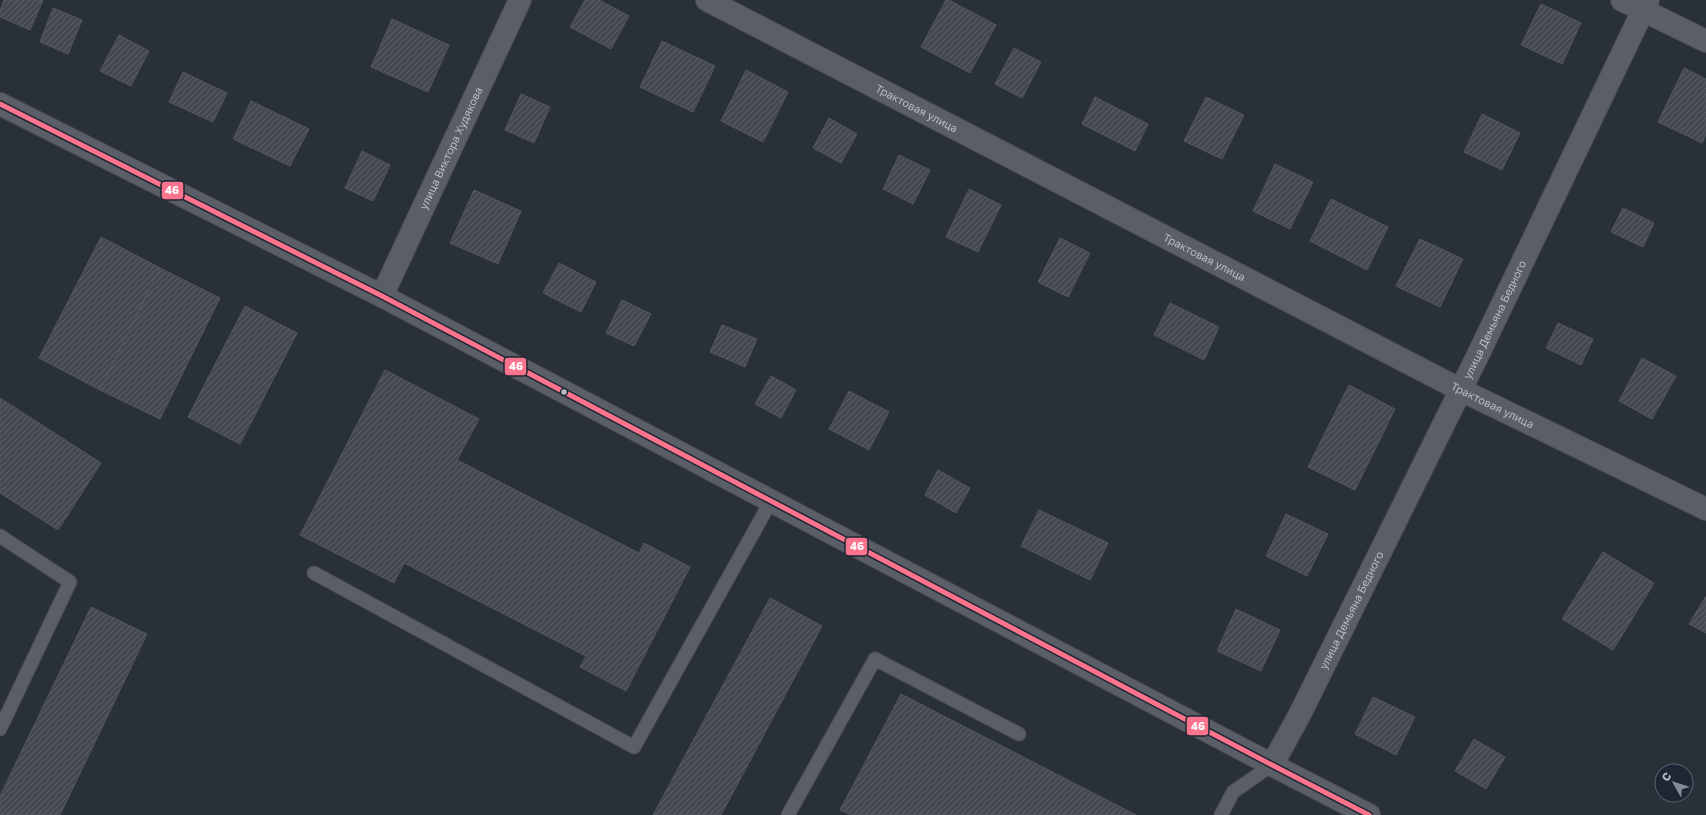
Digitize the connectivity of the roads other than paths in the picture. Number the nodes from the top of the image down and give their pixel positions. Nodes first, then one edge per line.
1 (520, 0) edge
2 (707, 0) edge
3 (1622, 0) edge
4 (1645, 5) edge
5 (1706, 41) edge
6 (0, 104) edge
7 (382, 296) junction
8 (1461, 390) junction
9 (771, 501) junction
10 (1706, 509) edge
11 (0, 536) edge
12 (314, 572) dead end
13 (0, 729) edge
14 (1019, 734) dead end
15 (1272, 765) junction
16 (788, 815) edge
17 (1221, 815) edge
18 (1369, 815) edge

1 - 7 street, улица Виктора Худякова
2 - 8 street, Трактовая улица
3 - 4 street
4 - 5 street
4 - 8 street, улица Демьяна Бедного
6 - 7 street
7 - 9 street
8 - 10 street, Трактовая улица
8 - 15 street, улица Демьяна Бедного
9 - 12 lane
9 - 15 street
11 - 13 lane
14 - 16 lane
15 - 17 lane
15 - 18 street

